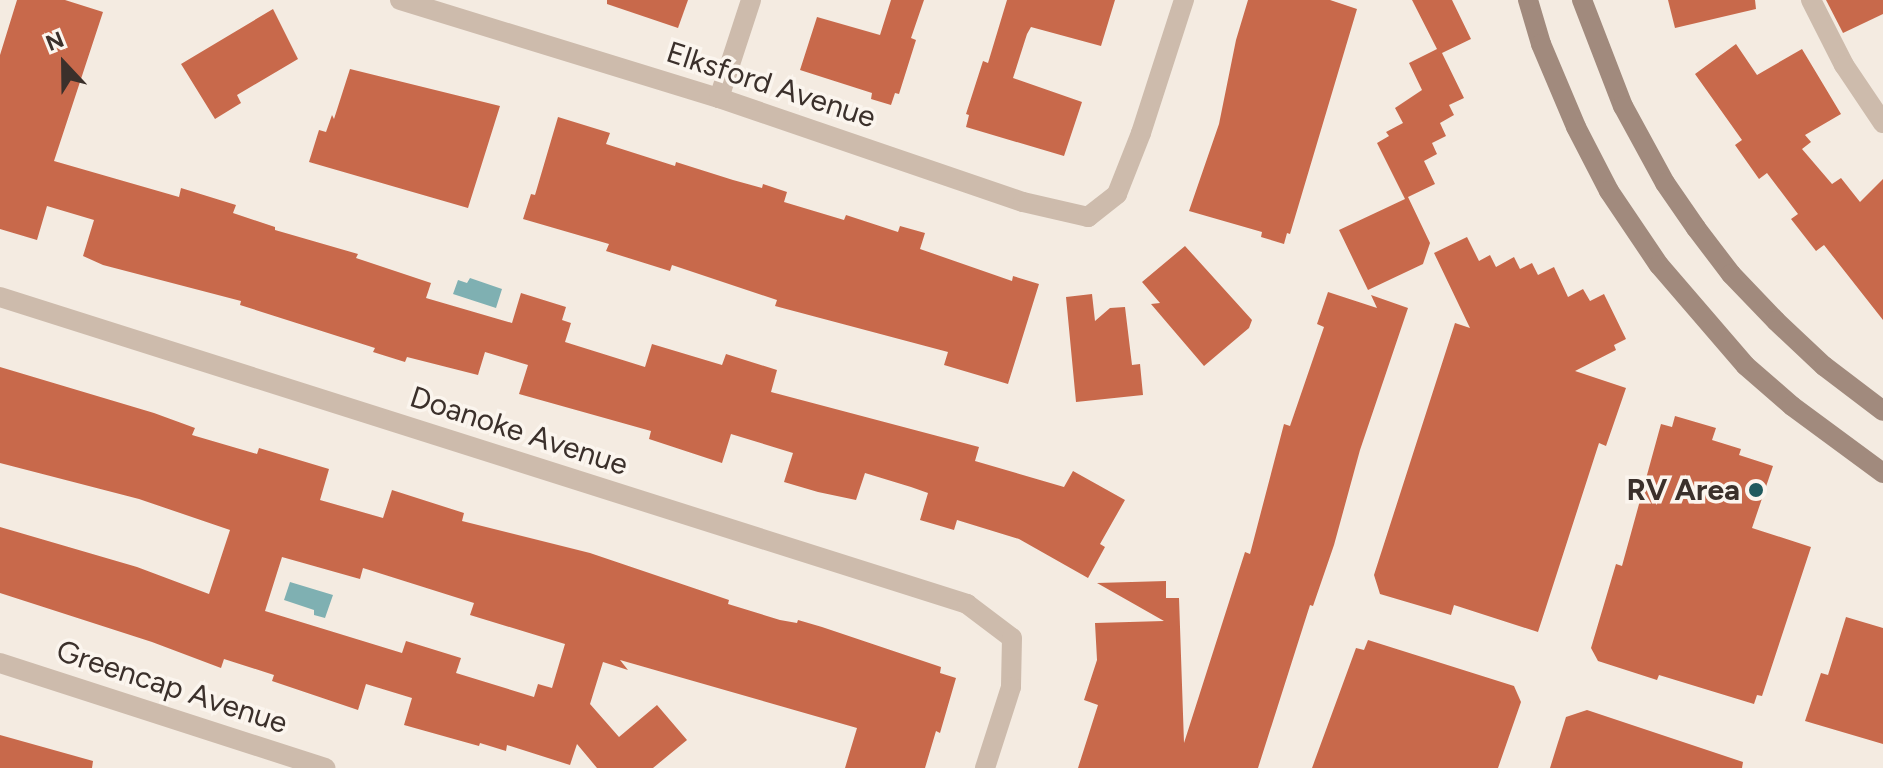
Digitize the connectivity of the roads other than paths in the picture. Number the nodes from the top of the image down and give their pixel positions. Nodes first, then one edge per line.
1 (400, 0) edge
2 (751, 0) edge
3 (1184, 0) edge
4 (1528, 0) edge
5 (1582, 0) edge
6 (1811, 0) edge
7 (719, 98) junction
8 (1883, 123) edge
9 (0, 297) edge
10 (1883, 411) edge
11 (1883, 473) edge
12 (0, 663) edge
13 (326, 768) edge
14 (985, 768) edge

1 - 7 street, Elksford Avenue
2 - 7 street
3 - 7 street, Elksford Avenue
4 - 11 main road
5 - 10 main road
6 - 8 street
9 - 14 street, Doanoke Avenue
12 - 13 street, Greencap Avenue

